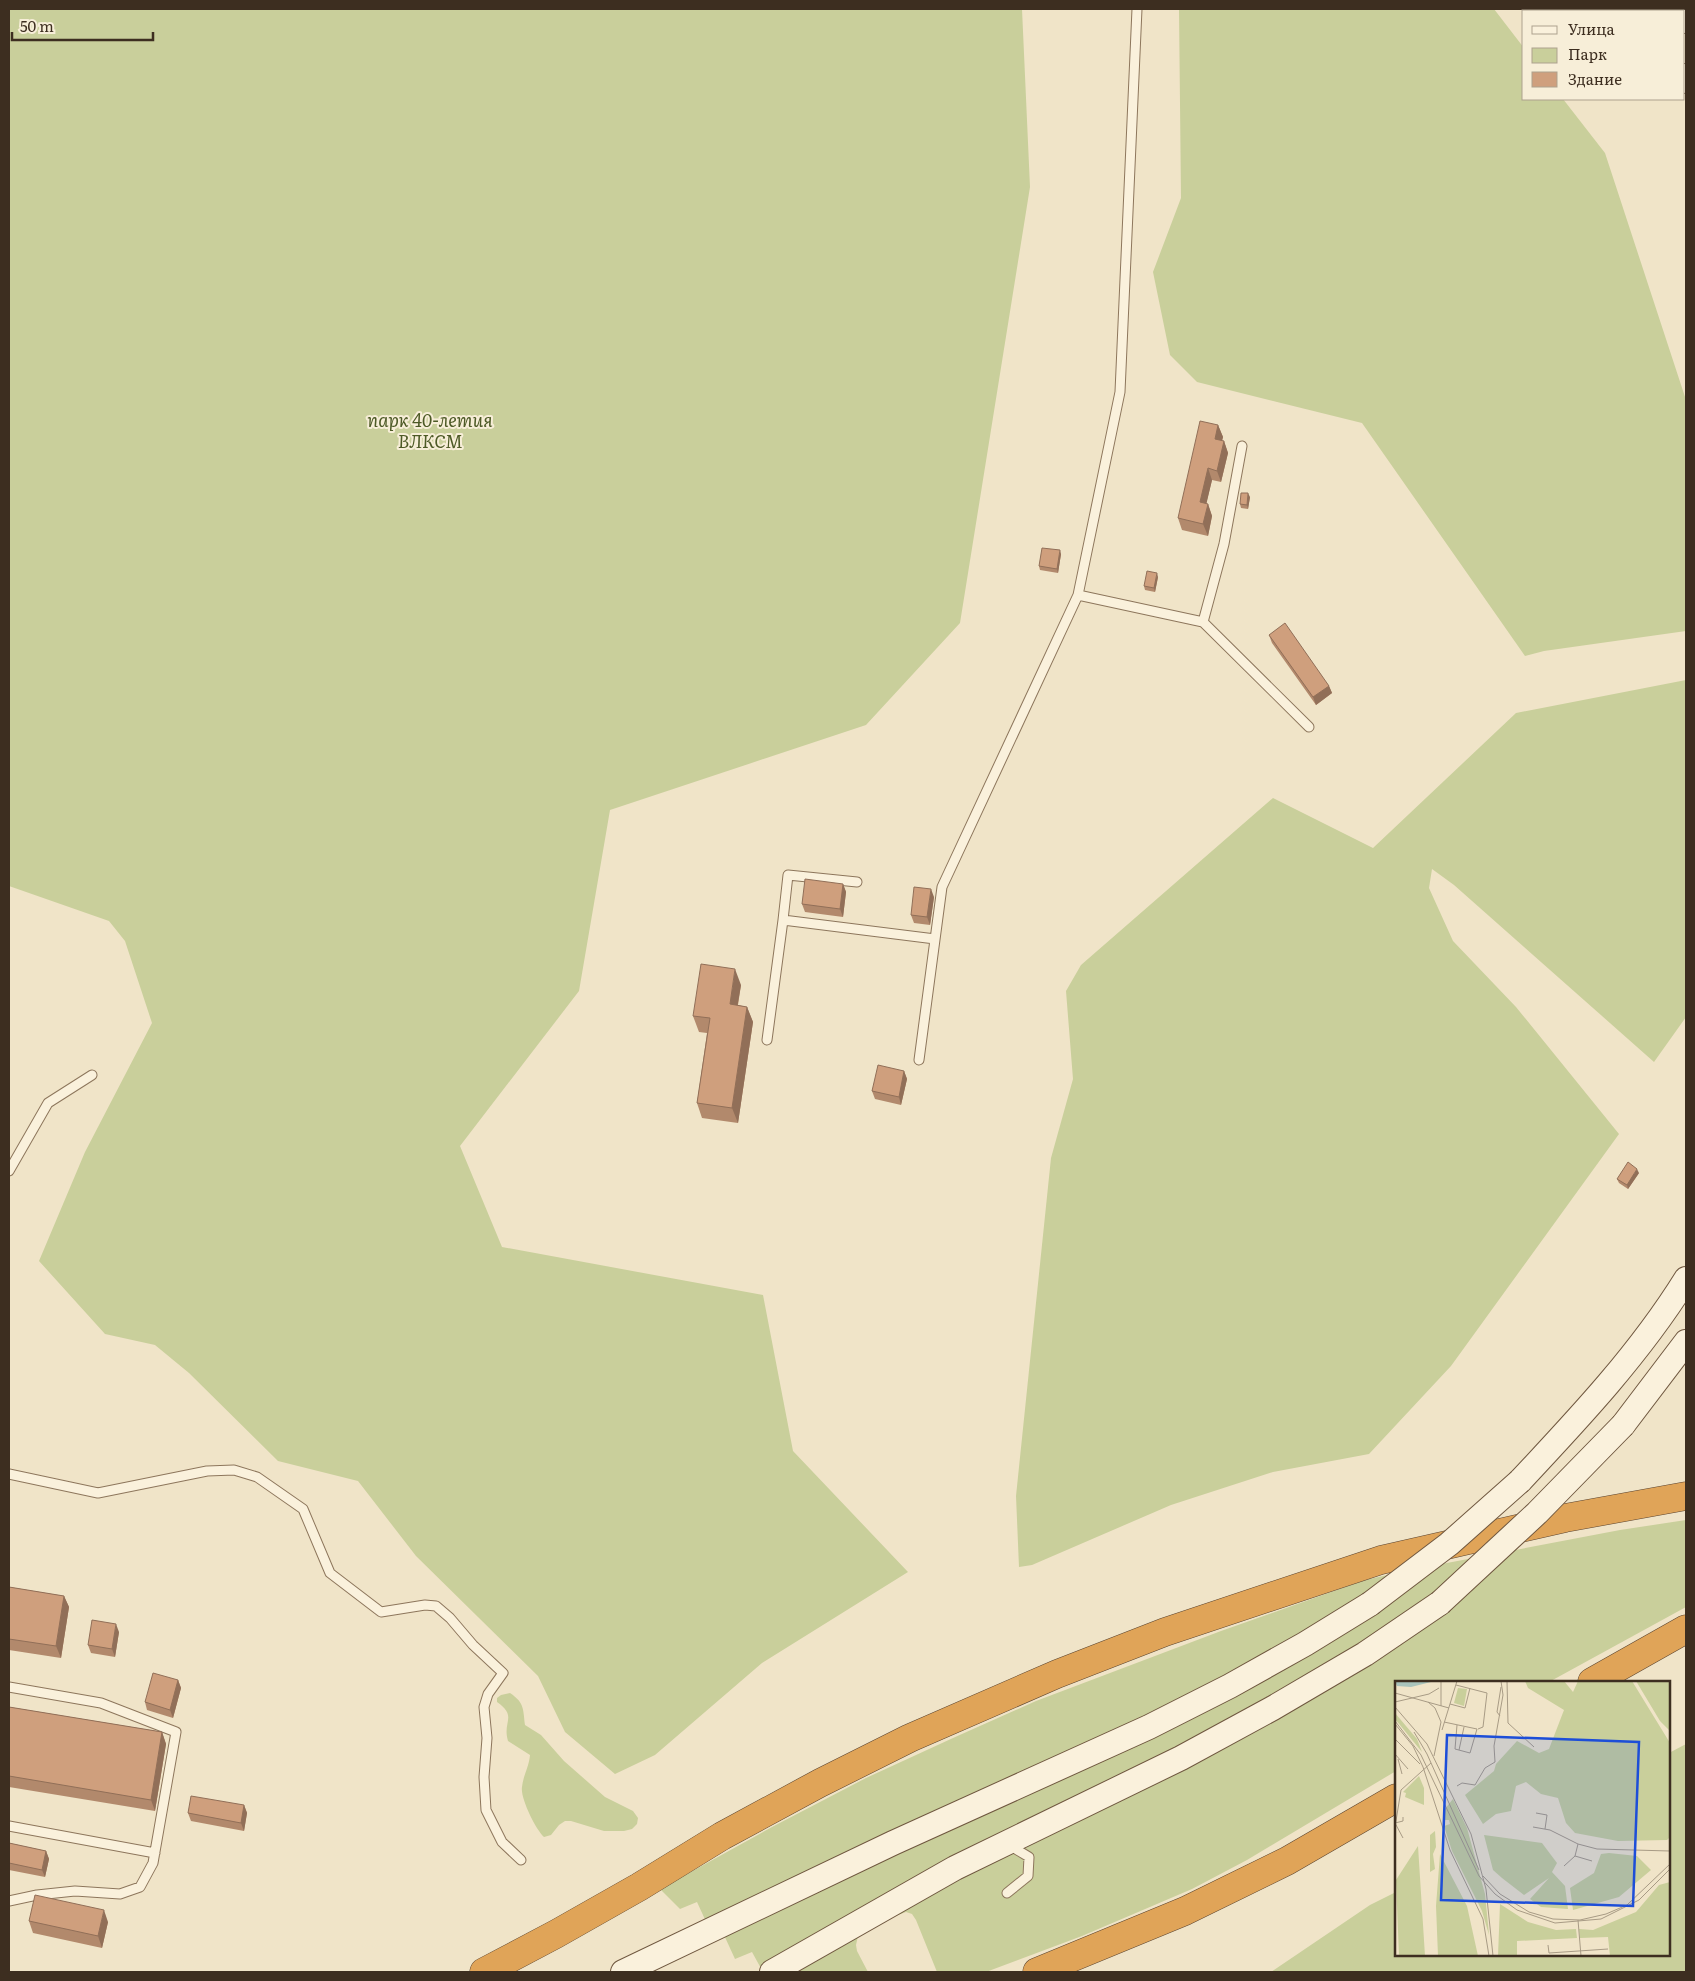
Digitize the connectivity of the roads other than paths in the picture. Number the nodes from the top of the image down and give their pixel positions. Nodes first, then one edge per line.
1 (1137, 9) edge
2 (1242, 446) dead end
3 (1078, 595) junction
4 (1203, 622) junction
5 (1309, 727) dead end
6 (858, 882) dead end
7 (783, 920) junction
8 (935, 939) junction
9 (766, 1040) dead end
10 (919, 1060) dead end
11 (92, 1075) dead end
12 (9, 1170) edge
13 (1686, 1279) edge
14 (1686, 1342) edge
15 (9, 1474) edge
16 (1686, 1496) edge
17 (1686, 1630) edge
18 (1594, 1681) edge
19 (9, 1687) edge
20 (1395, 1799) edge
21 (9, 1826) edge
22 (1007, 1844) junction
23 (155, 1853) junction
24 (521, 1860) dead end
25 (1007, 1893) dead end
26 (9, 1901) edge
27 (1042, 1970) edge
28 (775, 1971) edge
29 (484, 1972) edge
30 (623, 1972) edge

1 - 3 lane
2 - 4 lane
3 - 4 lane
3 - 8 lane
4 - 5 lane
6 - 7 lane
7 - 8 lane
7 - 9 lane
8 - 10 lane
11 - 12 lane
13 - 30 main road, bridge
14 - 22 main road, bridge
15 - 24 lane
16 - 29 highway
17 - 18 highway
19 - 23 lane
20 - 27 highway
21 - 23 lane
22 - 25 lane
22 - 28 main road
23 - 26 lane

